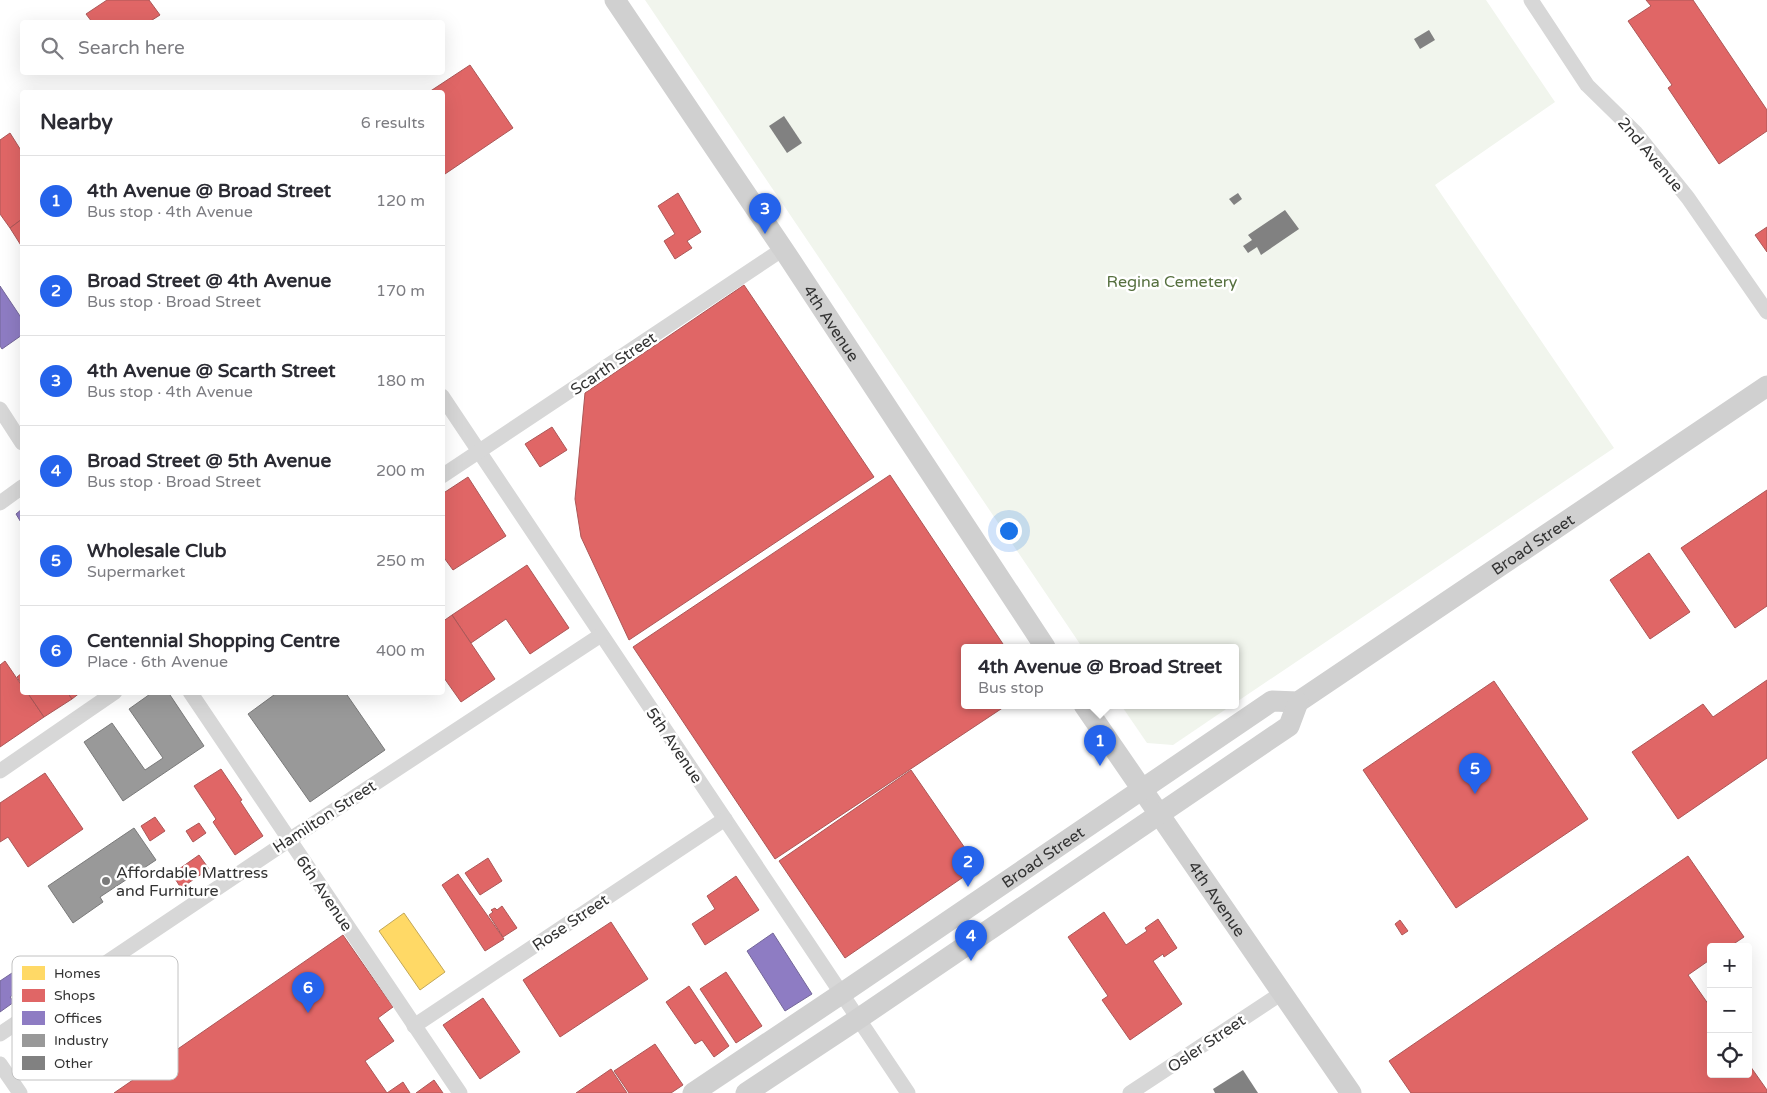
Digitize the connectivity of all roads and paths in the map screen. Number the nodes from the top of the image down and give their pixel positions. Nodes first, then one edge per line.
1 (615, 0) edge
2 (1531, 0) edge
3 (783, 249) junction
4 (1767, 312) edge
5 (1767, 386) edge
6 (445, 400) edge
7 (0, 409) edge
8 (20, 440) edge
9 (480, 452) junction
10 (445, 474) edge
11 (20, 488) edge
12 (0, 503) edge
13 (601, 635) junction
14 (1043, 644) edge
15 (111, 695) edge
16 (192, 695) edge
17 (1298, 702) junction
18 (1087, 709) edge
19 (0, 771) edge
20 (1142, 789) junction
21 (1159, 815) junction
22 (726, 819) junction
23 (289, 840) junction
24 (116, 956) edge
25 (1282, 993) junction
26 (841, 994) junction
27 (858, 1019) junction
28 (12, 1026) edge
29 (414, 1026) junction
30 (0, 1034) edge
31 (0, 1064) edge
32 (20, 1093) edge
33 (460, 1093) edge
34 (693, 1093) edge
35 (746, 1093) edge
36 (908, 1093) edge
37 (1130, 1093) edge
38 (1351, 1093) edge

1 - 3 main road, 4th Avenue
2 - 4 street, 2nd Avenue
3 - 9 street, Scarth Street
3 - 14 main road, 4th Avenue
5 - 17 main road, Broad Street
6 - 9 street, 5th Avenue
7 - 8 street
9 - 10 street, Scarth Street
9 - 13 street, 5th Avenue
11 - 12 street
13 - 22 street, 5th Avenue
13 - 23 street, Hamilton Street
15 - 19 street
16 - 23 street, 6th Avenue
17 - 20 main road, Broad Street
17 - 21 main road, Broad Street
18 - 20 main road, 4th Avenue
20 - 21 main road, 4th Avenue
20 - 26 main road, Broad Street
21 - 25 main road, 4th Avenue
21 - 27 main road, Broad Street
22 - 26 street, 5th Avenue
22 - 29 street, Rose Street
23 - 24 street, Hamilton Street
23 - 29 street, 6th Avenue
25 - 37 street, Osler Street
25 - 38 main road, 4th Avenue
26 - 27 street, 5th Avenue
26 - 34 main road, Broad Street
27 - 35 main road, Broad Street
27 - 36 street, 5th Avenue
28 - 30 street, Hamilton Street
29 - 33 street, 6th Avenue
31 - 32 street

